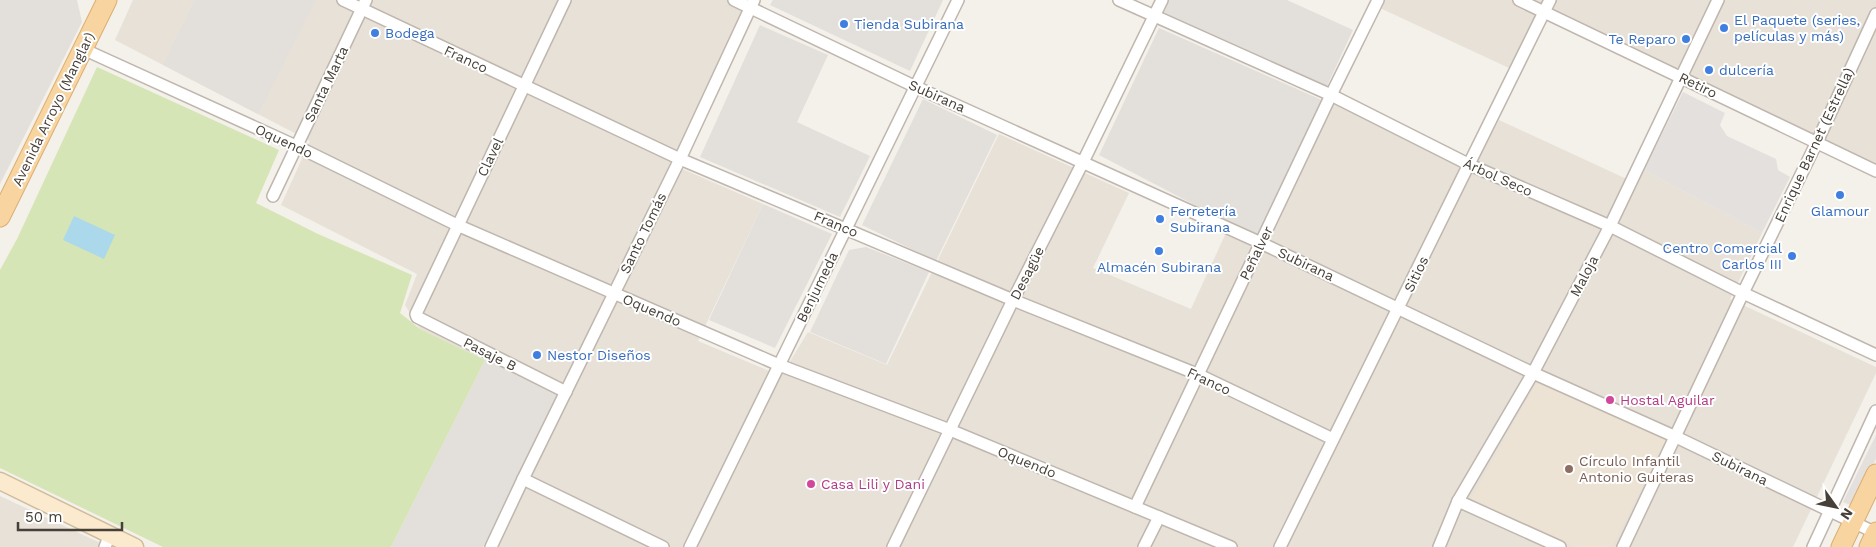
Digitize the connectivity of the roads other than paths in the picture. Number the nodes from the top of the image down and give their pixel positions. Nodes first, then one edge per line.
1 (107, 0) edge
2 (343, 0) edge
3 (565, 0) edge
4 (734, 0) edge
5 (958, 0) edge
6 (1119, 0) edge
7 (1162, 0) edge
8 (1378, 0) edge
9 (1519, 0) edge
10 (1550, 0) edge
11 (1718, 0) edge
12 (752, 4) edge
13 (364, 5) edge
14 (1545, 12) junction
15 (1876, 14) edge
16 (1155, 17) junction
17 (83, 49) junction
18 (1680, 77) junction
19 (524, 86) junction
20 (916, 87) junction
21 (1331, 95) junction
22 (1817, 142) junction
23 (296, 146) junction
24 (680, 159) junction
25 (1083, 162) junction
26 (1470, 165) junction
27 (1876, 171) edge
28 (273, 196) dead end
29 (0, 217) edge
30 (457, 225) junction
31 (1610, 226) junction
32 (846, 228) junction
33 (1261, 243) junction
34 (1743, 293) junction
35 (614, 294) junction
36 (1013, 300) junction
37 (1399, 308) junction
38 (416, 314) joint
39 (1876, 355) edge
40 (779, 365) junction
41 (1533, 373) junction
42 (1197, 374) junction
43 (566, 392) junction
44 (1876, 411) edge
45 (950, 430) junction
46 (1676, 437) junction
47 (1333, 439) junction
48 (1876, 474) edge
49 (523, 479) junction
50 (0, 481) edge
51 (1458, 500) junction
52 (1135, 507) junction
53 (1830, 511) junction
54 (1159, 517) junction
55 (1853, 522) junction
56 (1876, 532) edge
57 (107, 541) edge
58 (135, 547) edge
59 (491, 547) edge
60 (664, 547) edge
61 (690, 547) edge
62 (893, 547) edge
63 (1144, 547) edge
64 (1231, 547) edge
65 (1280, 547) edge
66 (1439, 547) edge
67 (1560, 547) edge
68 (1623, 547) edge
69 (1813, 547) edge
70 (1841, 547) edge
71 (1869, 547) edge

1 - 17 main road, Avenida Arroyo (Manglar)
2 - 13 street, Franco
3 - 19 street, Clavel
4 - 12 street, Subirana
5 - 20 street, Benjumeda
6 - 16 street, Árbol Seco
7 - 16 street, Desagüe
8 - 21 street, Peñalver
9 - 14 street, Retiro
10 - 14 street, Sitios
11 - 18 street, Maloja
12 - 20 street, Subirana
12 - 24 street, Santo Tomás
13 - 19 street, Franco
13 - 23 street, Santa Marta
14 - 18 street, Retiro
14 - 26 street, Sitios
15 - 22 street, Enrique Barnet (Estrella)
16 - 21 street, Árbol Seco
16 - 25 street, Desagüe
17 - 23 street, Oquendo
17 - 29 main road, Avenida Arroyo (Manglar)
18 - 22 street, Retiro
18 - 31 street, Maloja
19 - 24 street, Franco
19 - 30 street, Clavel
20 - 25 street, Subirana
20 - 32 street, Benjumeda
21 - 26 street, Árbol Seco
21 - 33 street, Peñalver
22 - 27 street, Retiro
22 - 34 street, Enrique Barnet (Estrella)
23 - 28 street, Santa Marta
23 - 30 street, Oquendo
24 - 32 street, Franco
24 - 35 street, Santo Tomás
25 - 33 street, Subirana
25 - 36 street, Desagüe
26 - 31 street, Árbol Seco
26 - 37 street, Sitios
30 - 35 street, Oquendo
30 - 38 street, Clavel
31 - 34 street, Árbol Seco
31 - 41 street, Maloja
32 - 36 street, Franco
32 - 40 street, Benjumeda
33 - 37 street, Subirana
33 - 42 street, Peñalver
34 - 39 street, Árbol Seco
34 - 46 street, Enrique Barnet (Estrella)
35 - 40 street, Oquendo
35 - 43 street, Santo Tomás
36 - 42 street, Franco
36 - 45 street, Desagüe
37 - 41 street, Subirana
37 - 47 street, Sitios
38 - 43 street, Pasaje B
40 - 45 street, Oquendo
40 - 61 street, Benjumeda
41 - 46 street, Subirana
41 - 51 street, Maloja
42 - 47 street, Franco
42 - 52 street, Peñalver
43 - 49 street, Santo Tomás
44 - 53 street
45 - 52 street, Oquendo
45 - 62 street, Desagüe
46 - 53 street, Subirana
46 - 68 street, Enrique Barnet (Estrella)
47 - 65 street, Sitios
48 - 55 main road
49 - 59 street, Santo Tomás
49 - 60 street
50 - 57 street
51 - 66 street, Maloja
51 - 67 street
52 - 54 street, Oquendo
53 - 55 street, Subirana
53 - 69 street
54 - 63 street
54 - 64 street, Oquendo
55 - 56 street, Subirana
55 - 70 main road
56 - 71 main road
57 - 58 street

